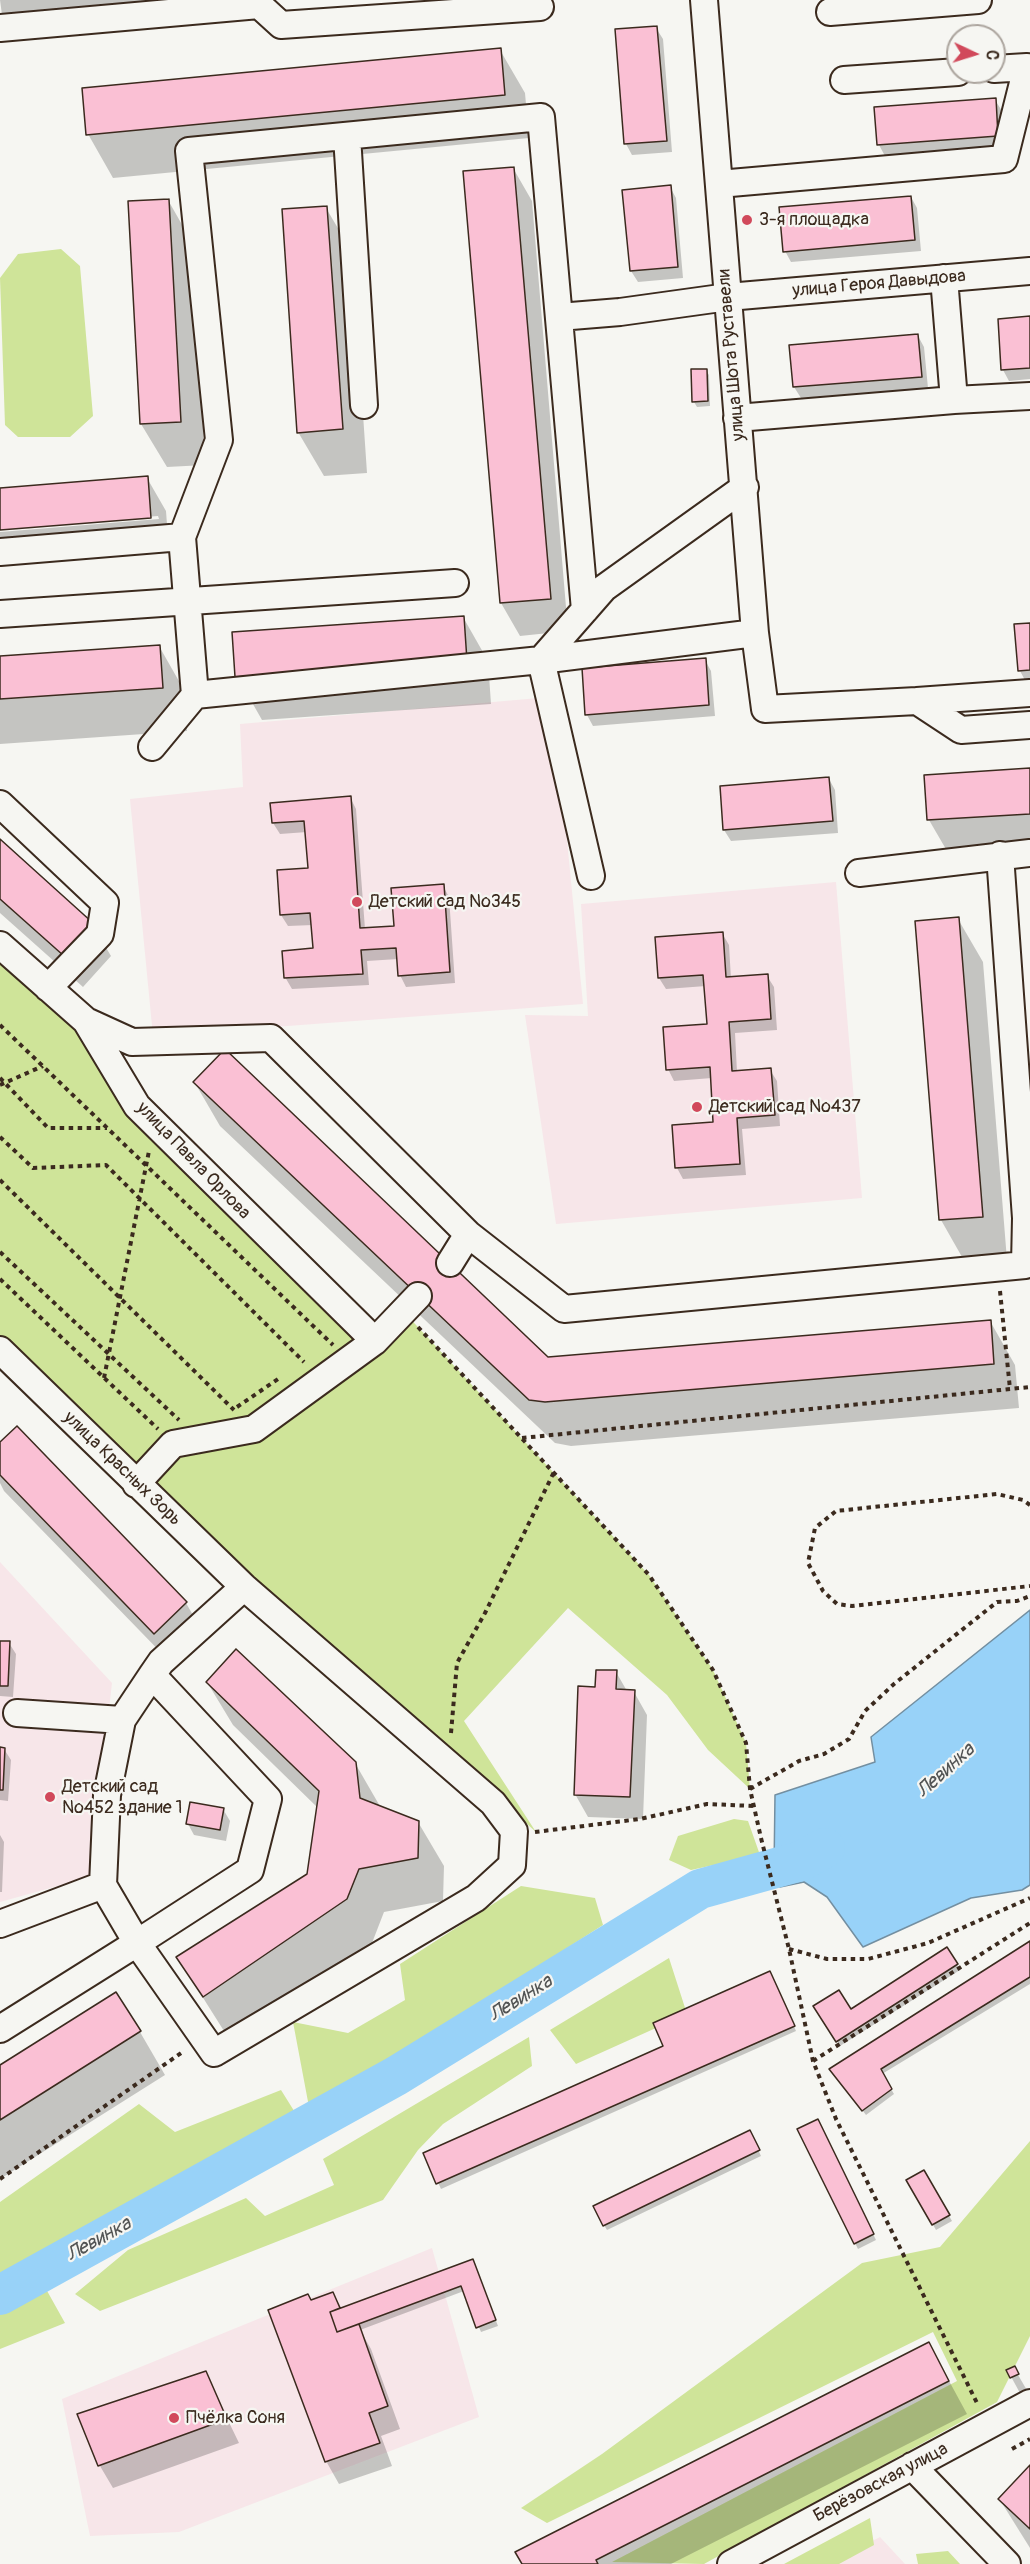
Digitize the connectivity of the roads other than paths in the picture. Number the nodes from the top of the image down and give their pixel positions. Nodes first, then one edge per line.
1 (704, 0) edge
2 (978, 0) edge
3 (259, 3) edge
4 (540, 7) dead end
5 (830, 12) dead end
6 (0, 28) edge
7 (1028, 59) edge
8 (1006, 65) edge
9 (946, 73) edge
10 (844, 80) dead end
11 (347, 136) junction
12 (719, 184) junction
13 (1030, 271) edge
14 (944, 278) junction
15 (728, 297) junction
16 (559, 317) junction
17 (1030, 396) edge
18 (954, 400) junction
19 (364, 405) dead end
20 (737, 417) junction
21 (745, 487) junction
22 (182, 537) junction
23 (0, 552) edge
24 (455, 583) dead end
25 (189, 599) junction
26 (585, 610) junction
27 (0, 614) edge
28 (755, 633) junction
29 (541, 660) junction
30 (1030, 693) edge
31 (195, 695) junction
32 (917, 701) junction
33 (1030, 725) edge
34 (152, 747) dead end
35 (0, 804) edge
36 (1030, 853) edge
37 (1000, 855) junction
38 (859, 873) dead end
39 (591, 876) dead end
40 (0, 945) edge
41 (48, 988) junction
42 (86, 1021) junction
43 (468, 1234) junction
44 (450, 1263) dead end
45 (1028, 1265) edge
46 (410, 1304) road end
47 (375, 1341) junction
48 (0, 1350) edge
49 (136, 1484) junction
50 (244, 1587) junction
51 (152, 1675) junction
52 (17, 1713) dead end
53 (122, 1720) junction
54 (103, 1885) junction
55 (0, 1924) edge
56 (136, 1943) junction
57 (0, 2029) edge
58 (1030, 2403) edge
59 (912, 2466) junction
60 (731, 2564) edge
61 (1007, 2564) edge

1 - 12 street, улица Шота Руставели
2 - 5 street
3 - 4 street
3 - 6 street
7 - 8 street
7 - 12 street
9 - 10 street
11 - 16 street
11 - 19 street
11 - 22 street
12 - 15 street, улица Шота Руставели
13 - 14 street, улица Героя Давыдова
14 - 15 street, улица Героя Давыдова
14 - 18 street
15 - 16 street, улица Героя Давыдова
15 - 20 street, улица Шота Руставели
16 - 26 street
17 - 18 street
18 - 20 street
20 - 21 street, улица Шота Руставели
21 - 26 street
21 - 28 street, улица Шота Руставели
22 - 23 street
22 - 25 street
24 - 25 street
25 - 27 street
25 - 31 street
26 - 29 street
28 - 29 street
28 - 32 street, улица Шота Руставели
29 - 31 street
29 - 39 street
30 - 32 street
31 - 34 street
32 - 33 street
35 - 41 street
36 - 37 street
37 - 38 street
37 - 45 street
40 - 41 street, улица Павла Орлова
41 - 42 street, улица Павла Орлова
42 - 43 street
42 - 47 street, улица Павла Орлова
43 - 44 street
43 - 45 street
46 - 47 street
47 - 49 street
48 - 49 street, улица Красных Зорь
49 - 50 street, улица Красных Зорь
50 - 51 street
50 - 56 street, улица Красных Зорь
51 - 53 street
51 - 56 street
52 - 53 street
53 - 54 street
54 - 55 street
54 - 56 street
56 - 57 street
58 - 59 street, Берёзовская улица
59 - 60 street, Берёзовская улица
59 - 61 street

